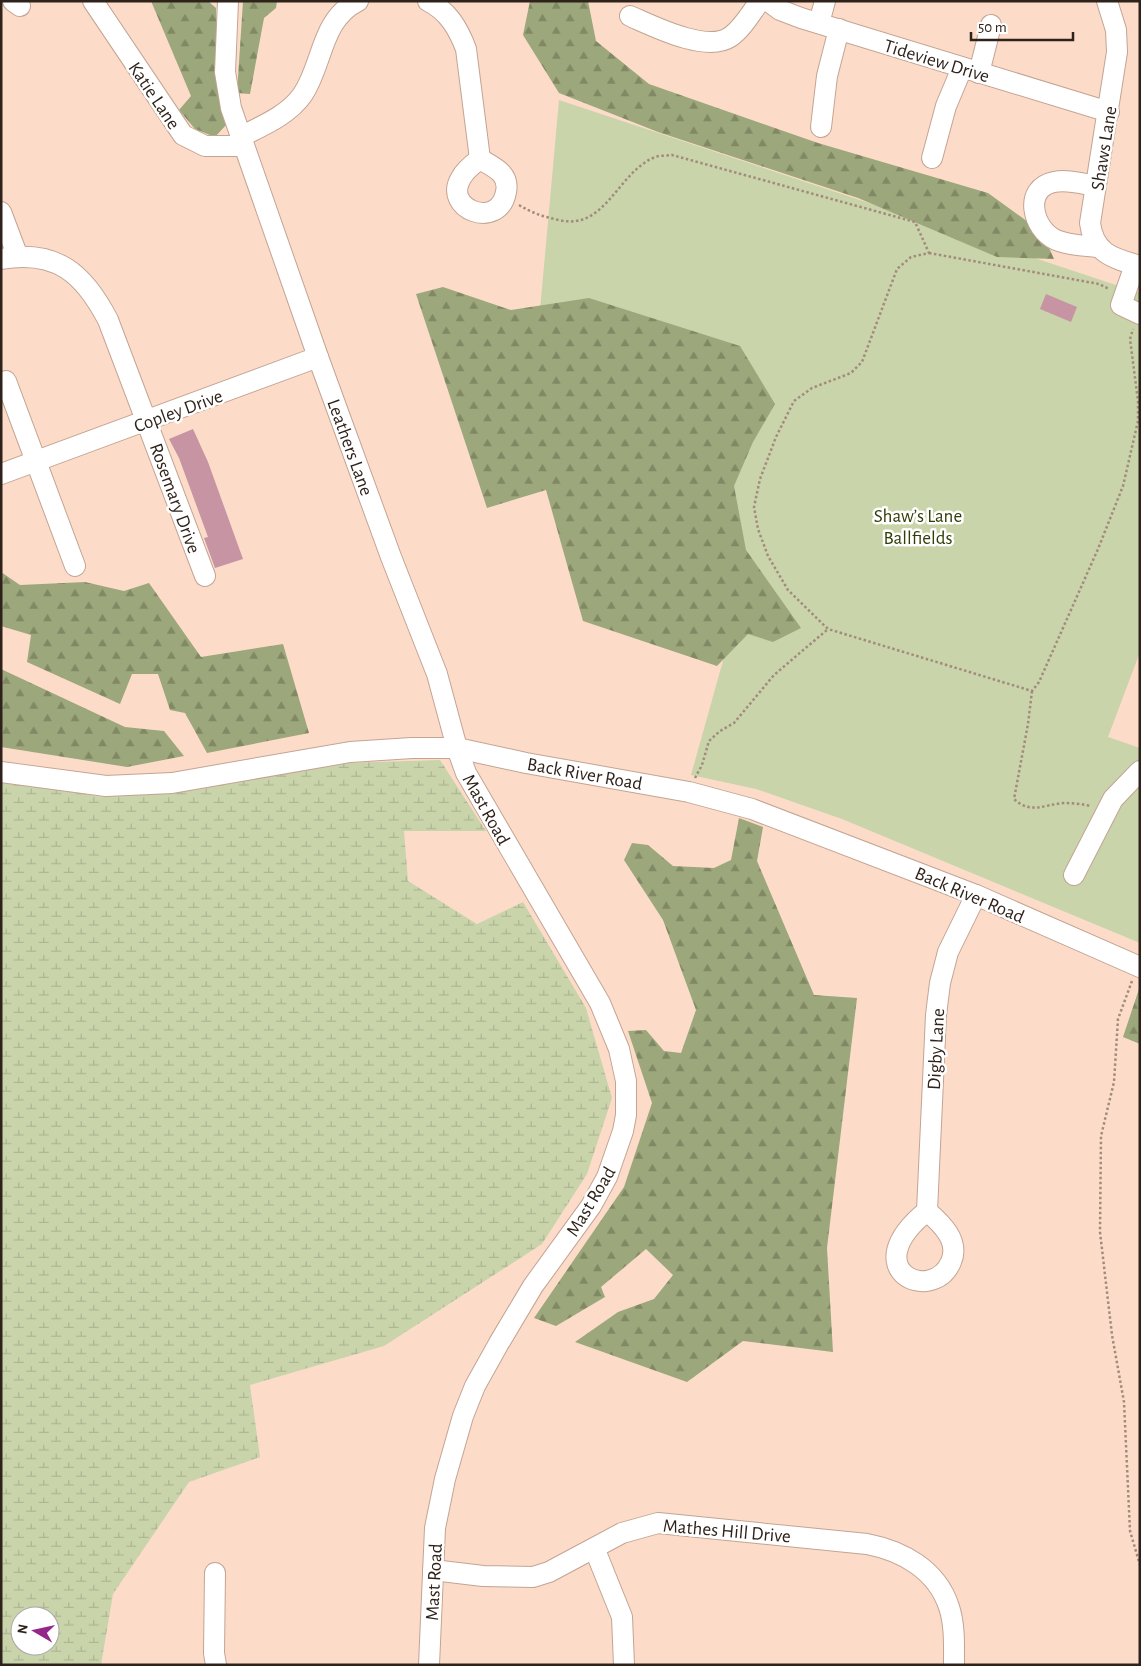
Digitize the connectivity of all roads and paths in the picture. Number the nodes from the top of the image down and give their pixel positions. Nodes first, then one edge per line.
1 (93, 1) edge
2 (228, 1) edge
3 (358, 1) edge
4 (428, 1) edge
5 (760, 1) edge
6 (768, 1) edge
7 (825, 1) edge
8 (1107, 1) edge
9 (630, 16) dead end
10 (819, 23) junction
11 (991, 25) dead end
12 (839, 29) junction
13 (970, 70) junction
14 (1109, 112) junction
15 (821, 127) dead end
16 (242, 142) junction
17 (480, 158) junction
18 (932, 158) dead end
19 (1096, 186) junction
20 (505, 197) junction
21 (1, 212) edge
22 (1098, 247) junction
23 (929, 253) junction
24 (10, 258) edge
25 (1137, 265) edge
26 (1124, 296) junction
27 (1138, 313) edge
28 (318, 357) junction
29 (6, 381) dead end
30 (147, 421) junction
31 (37, 461) junction
32 (1, 474) edge
33 (75, 566) dead end
34 (205, 576) dead end
35 (828, 629) junction
36 (1032, 690) junction
37 (457, 748) junction
38 (1140, 771) edge
39 (1, 772) edge
40 (693, 781) dead end
41 (1107, 810) junction
42 (1074, 874) dead end
43 (976, 895) junction
44 (1136, 973) edge
45 (927, 1211) dead end
46 (595, 1550) junction
47 (1140, 1565) edge
48 (433, 1570) junction
49 (215, 1573) dead end
50 (216, 1665) edge
51 (429, 1665) edge
52 (624, 1665) edge
53 (954, 1665) edge

1 - 16 street, Katie Lane
2 - 16 street, Leathers Lane
3 - 16 street
4 - 17 street
5 - 9 street
6 - 10 street, Tideview Drive
7 - 10 street
8 - 14 street, Shaws Lane
10 - 12 street, Tideview Drive
11 - 13 street
12 - 13 street, Tideview Drive
12 - 15 street
13 - 14 street, Tideview Drive
13 - 18 street
14 - 19 street, Shaws Lane
16 - 28 street, Leathers Lane
17 - 20 street
17 - 20 street
19 - 22 street, Shaws Lane
19 - 22 street
20 - 23 path
21 - 24 street
22 - 25 street
23 - 26 path
23 - 35 path
24 - 30 street, Rosemary Drive
25 - 26 street
26 - 27 street
27 - 36 path
28 - 30 street, Copley Drive
28 - 37 street, Leathers Lane
29 - 31 street
30 - 31 street, Copley Drive
30 - 34 street, Rosemary Drive
31 - 32 street, Copley Drive
31 - 33 street
35 - 36 path
35 - 40 path
36 - 41 path
37 - 39 street, Back River Road
37 - 43 street, Back River Road
37 - 48 street, Mast Road
38 - 41 street
41 - 42 street
43 - 44 street, Back River Road
43 - 45 street, Digby Lane
44 - 47 path
46 - 48 street, Mathes Hill Drive
46 - 52 street
46 - 53 street, Mathes Hill Drive
48 - 51 street, Mast Road
49 - 50 street

